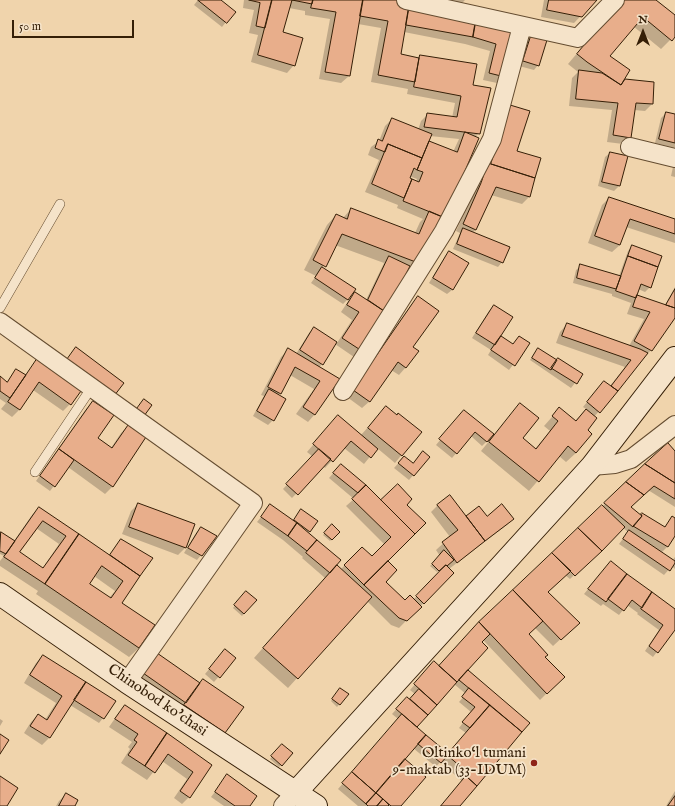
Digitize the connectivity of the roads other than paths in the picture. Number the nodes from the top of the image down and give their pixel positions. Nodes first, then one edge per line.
1 (406, 0) edge
2 (615, 0) edge
3 (522, 26) junction
4 (630, 147) dead end
5 (675, 158) edge
6 (60, 204) dead end
7 (0, 308) edge
8 (0, 322) edge
9 (675, 358) edge
10 (92, 387) junction
11 (343, 390) dead end
12 (675, 424) edge
13 (592, 466) junction
14 (35, 472) dead end
15 (0, 594) edge
16 (127, 682) junction
17 (289, 799) edge
18 (316, 806) edge

1 - 3 street
2 - 3 street
3 - 11 street
4 - 5 street
6 - 7 lane
8 - 10 street
9 - 13 street
10 - 14 lane
10 - 16 street
12 - 13 street
13 - 17 street
15 - 16 street, Chinobod ko'chasi
16 - 17 street, Chinobod ko'chasi
17 - 18 street, Chinobod ko'chasi

